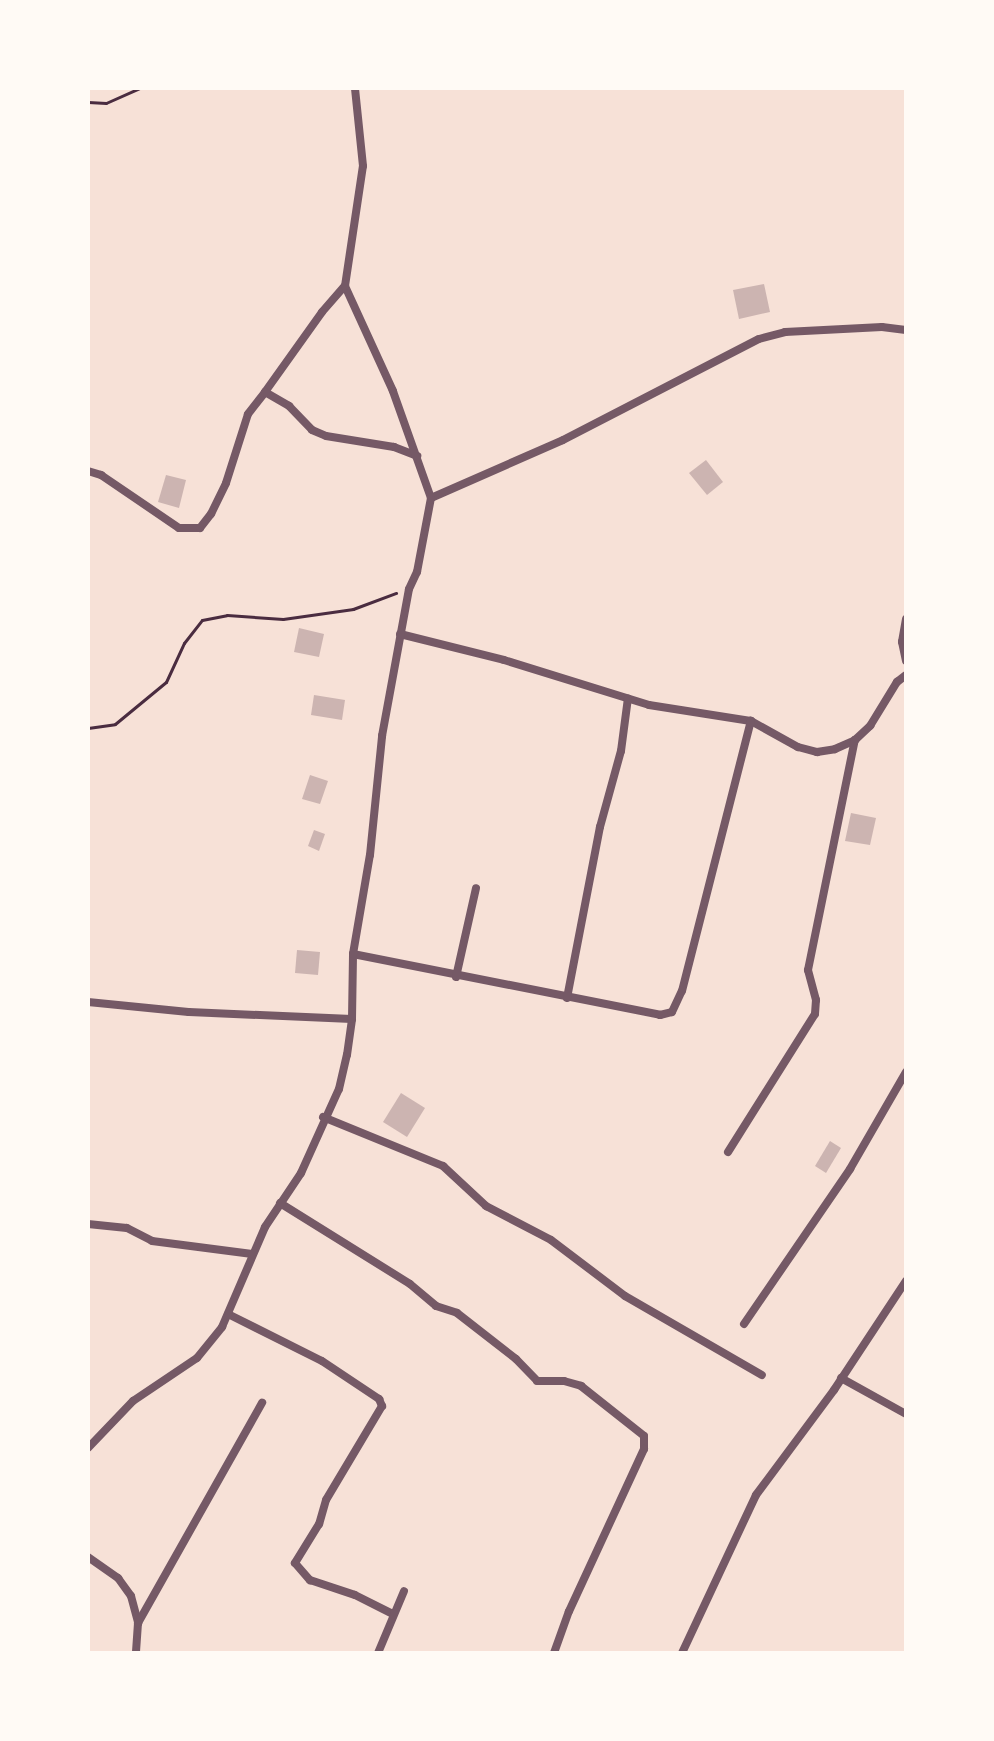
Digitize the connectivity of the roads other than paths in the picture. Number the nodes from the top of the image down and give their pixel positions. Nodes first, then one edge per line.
1 (355, 88) edge
2 (345, 286) junction
3 (906, 330) edge
4 (265, 392) junction
5 (417, 456) junction
6 (88, 471) edge
7 (431, 498) junction
8 (906, 619) edge
9 (400, 634) junction
10 (906, 661) edge
11 (906, 675) edge
12 (628, 698) junction
13 (751, 721) junction
14 (855, 740) junction
15 (476, 888) dead end
16 (353, 954) junction
17 (456, 977) junction
18 (567, 998) junction
19 (88, 1002) edge
20 (352, 1019) junction
21 (906, 1072) edge
22 (323, 1117) junction
23 (728, 1152) dead end
24 (280, 1203) junction
25 (88, 1224) edge
26 (252, 1254) junction
27 (906, 1281) edge
28 (228, 1314) junction
29 (744, 1324) dead end
30 (762, 1375) dead end
31 (841, 1378) junction
32 (262, 1403) dead end
33 (906, 1414) edge
34 (88, 1448) edge
35 (88, 1557) edge
36 (404, 1591) dead end
37 (393, 1614) junction
38 (138, 1623) junction
39 (136, 1653) edge
40 (378, 1653) edge
41 (554, 1653) edge
42 (682, 1653) edge

1 - 2 street
2 - 4 street
2 - 5 street
3 - 7 street
4 - 5 street
4 - 6 street
5 - 7 street
7 - 9 street
8 - 10 street
9 - 12 street
9 - 16 street
11 - 14 street
12 - 13 street
12 - 18 street
13 - 14 street
13 - 18 street
14 - 23 street
15 - 17 street
16 - 17 street
16 - 20 street
17 - 18 street
19 - 20 street
20 - 22 street
21 - 29 street
22 - 24 street
22 - 30 street
24 - 26 street
24 - 41 street
25 - 26 street
26 - 28 street
27 - 31 street
28 - 34 street
28 - 37 street
31 - 33 street
31 - 42 street
32 - 38 street
35 - 38 street
36 - 37 street
37 - 40 street
38 - 39 street

